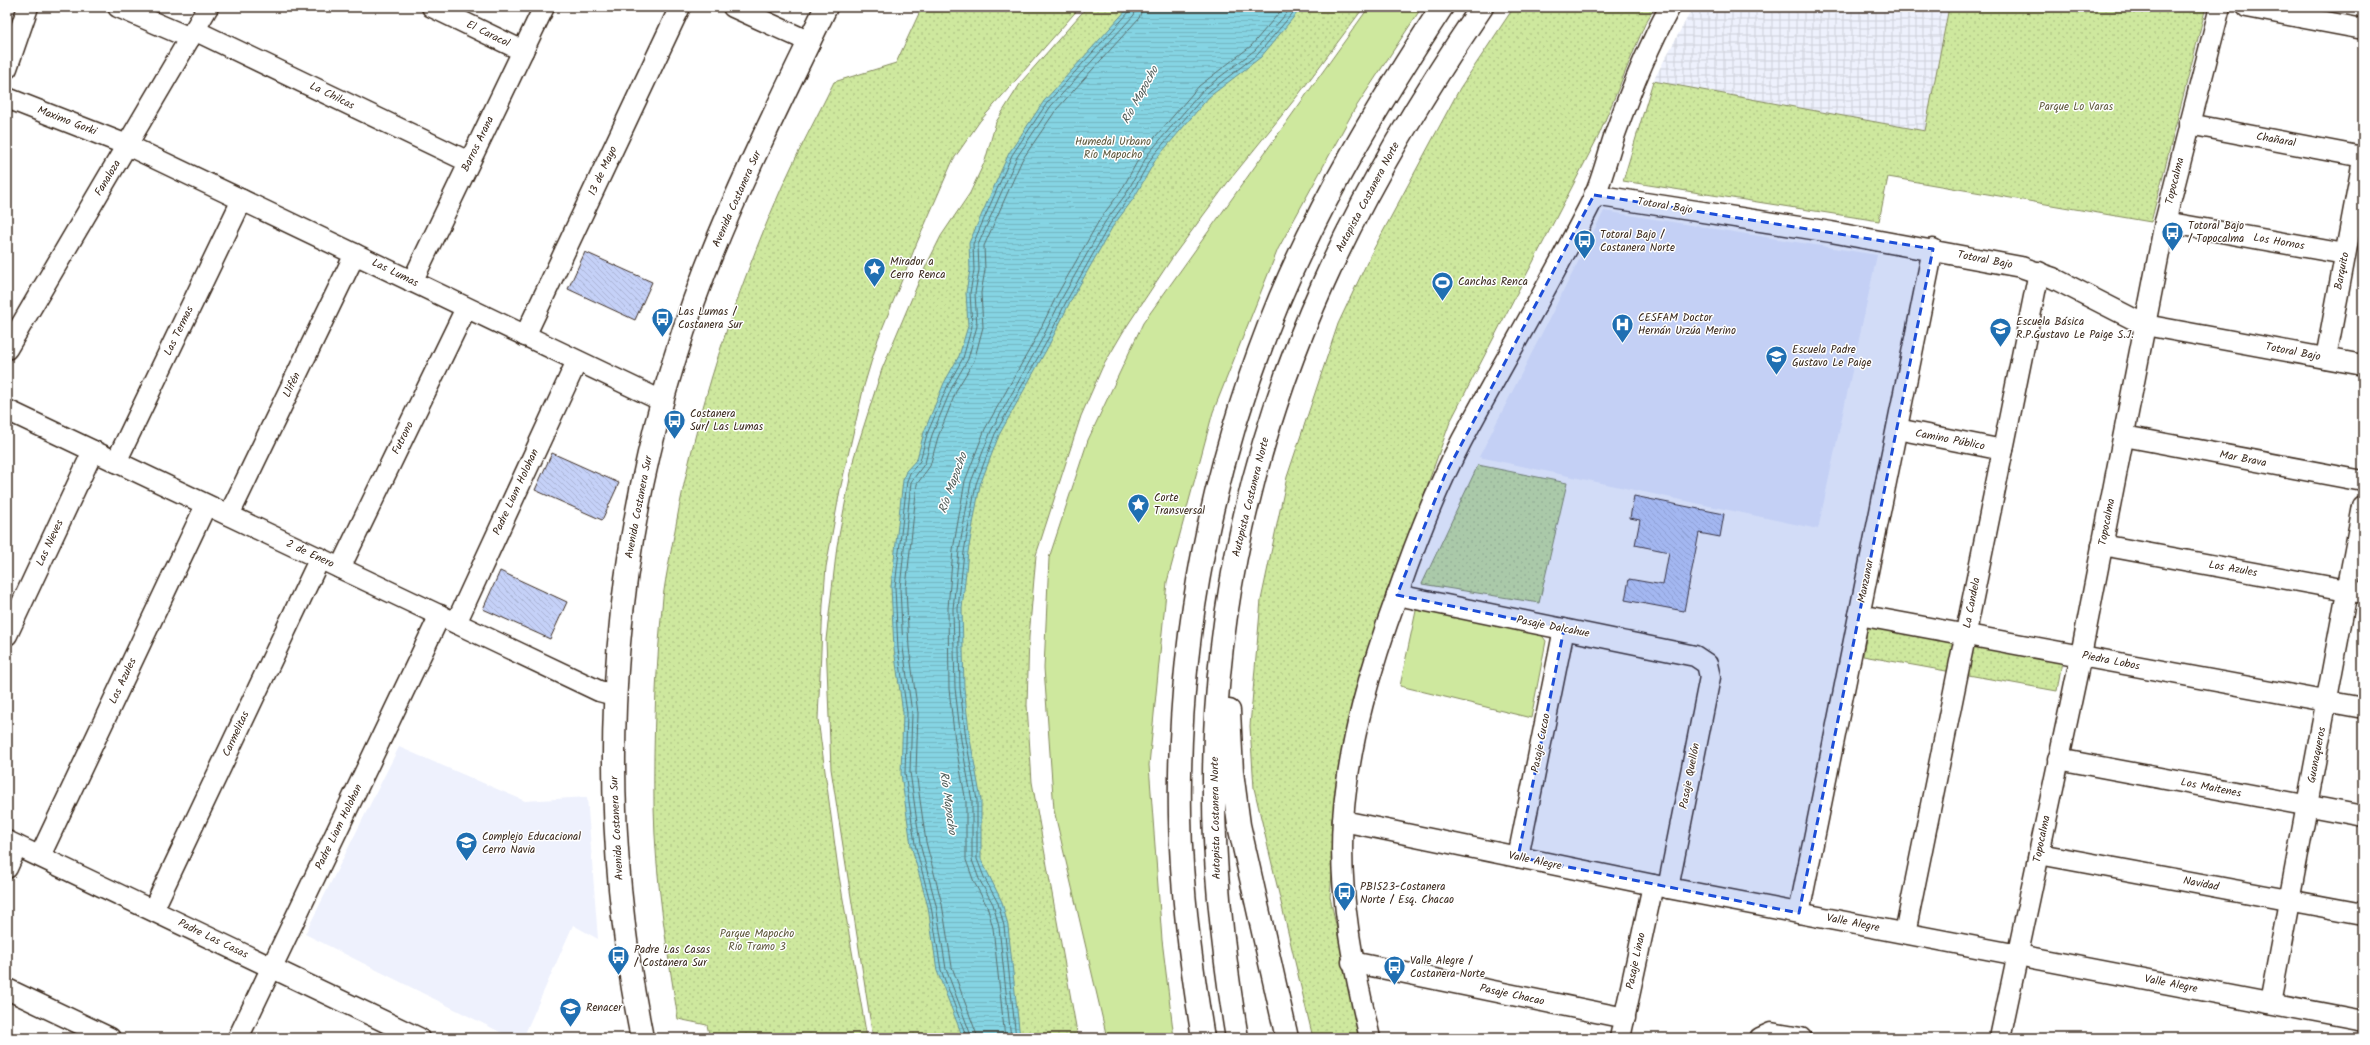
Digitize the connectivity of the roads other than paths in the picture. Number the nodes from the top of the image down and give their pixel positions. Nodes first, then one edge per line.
1 (28, 7) edge
2 (118, 7) edge
3 (208, 7) edge
4 (432, 7) edge
5 (544, 7) edge
6 (680, 7) edge
7 (733, 7) edge
8 (826, 7) edge
9 (1442, 7) edge
10 (1482, 7) edge
11 (1670, 7) edge
12 (2220, 7) edge
13 (2247, 7) edge
14 (2363, 29) edge
15 (192, 34) junction
16 (810, 42) junction
17 (523, 51) junction
18 (7, 68) edge
19 (7, 98) edge
20 (2189, 124) junction
21 (127, 146) junction
22 (2363, 157) edge
23 (2363, 160) edge
24 (470, 162) junction
25 (1594, 195) junction
26 (242, 200) junction
27 (2358, 218) edge
28 (2165, 222) junction
29 (1933, 249) junction
30 (355, 254) junction
31 (2345, 254) junction
32 (2039, 272) junction
33 (412, 282) junction
34 (466, 308) junction
35 (2145, 325) junction
36 (525, 336) junction
37 (7, 349) edge
38 (2326, 358) junction
39 (577, 361) junction
40 (2363, 365) edge
41 (662, 401) junction
42 (7, 410) edge
43 (1897, 429) junction
44 (2124, 436) junction
45 (2003, 450) junction
46 (93, 451) junction
47 (116, 462) junction
48 (2363, 481) edge
49 (206, 505) junction
50 (2363, 506) edge
51 (229, 515) junction
52 (2102, 545) junction
53 (320, 558) junction
54 (340, 568) junction
55 (2355, 592) edge
56 (1397, 595) junction
57 (1859, 615) junction
58 (448, 619) junction
59 (1564, 629) junction
60 (1966, 634) junction
61 (7, 635) edge
62 (1223, 638) junction
63 (2081, 655) junction
64 (1707, 664) joint
65 (614, 695) junction
66 (2327, 701) junction
67 (2363, 708) edge
68 (2058, 759) junction
69 (2307, 806) junction
70 (2363, 816) edge
71 (1343, 821) junction
72 (12, 843) edge
73 (2039, 854) junction
74 (40, 856) junction
75 (1518, 857) junction
76 (7, 868) edge
77 (1660, 886) junction
78 (2289, 901) junction
79 (153, 910) junction
80 (1799, 913) junction
81 (2363, 914) edge
82 (1905, 933) junction
83 (2018, 954) junction
84 (1352, 962) junction
85 (271, 968) junction
86 (7, 989) edge
87 (2270, 1003) junction
88 (1624, 1018) junction
89 (2363, 1020) edge
90 (1761, 1037) edge
91 (110, 1038) edge
92 (238, 1038) edge
93 (419, 1038) edge
94 (642, 1038) edge
95 (1202, 1038) edge
96 (1237, 1038) edge
97 (1287, 1038) edge
98 (1370, 1038) edge
99 (1620, 1038) edge
100 (1801, 1038) edge
101 (2000, 1038) edge

1 - 18 street
2 - 15 street, La Chilcas
3 - 15 street, Fanaloza
4 - 17 street, El Caracol
5 - 17 street, Barros Arana
6 - 36 street, 13 de Mayo
7 - 16 street
8 - 16 main road, Avenida Costanera Sur
9 - 95 main road
10 - 62 main road, Autopista Costanera Norte
11 - 25 street
12 - 20 street, Topocalma
13 - 14 street
15 - 21 street, Fanaloza
15 - 24 street, La Chilcas
16 - 41 main road, Avenida Costanera Sur
17 - 24 street, Barros Arana
19 - 21 street, Maximo Gorki
20 - 22 street, Chañaral
20 - 28 street, Topocalma
21 - 26 street, Las Lumas
21 - 37 street, Fanaloza
23 - 27 street, Barquito
24 - 33 street, Barros Arana
25 - 29 street, Totoral Bajo
25 - 56 street
26 - 30 street, Las Lumas
26 - 47 street, Las Termas
27 - 31 street, Barquito
28 - 31 street, Los Hornos
28 - 35 street, Topocalma
29 - 32 street, Totoral Bajo
29 - 43 street, Manzanar
30 - 33 street, Las Lumas
30 - 51 street, Llifén
31 - 38 street, Barquito
32 - 35 street, Totoral Bajo
32 - 45 street, La Candela
33 - 34 street, Las Lumas
34 - 36 street, Las Lumas
34 - 54 street, Futrono
35 - 38 street, Totoral Bajo
35 - 44 street, Topocalma
36 - 39 street, Las Lumas
38 - 40 street, Totoral Bajo
39 - 41 street, Las Lumas
39 - 58 street, Padre Liam Holohan
41 - 65 main road, Avenida Costanera Sur
42 - 46 street, 2 de Enero
43 - 45 street, Camino Público
43 - 57 street, Manzanar
44 - 48 street, Mar Brava
44 - 52 street, Topocalma
45 - 60 street, La Candela
46 - 47 street, 2 de Enero
46 - 61 street, Las Nieves
47 - 49 street, 2 de Enero
49 - 51 street, 2 de Enero
49 - 74 street, Los Azules
50 - 55 street, Guanaqueros
51 - 53 street, 2 de Enero
52 - 55 street, Los Azules
52 - 63 street, Topocalma
53 - 54 street, 2 de Enero
53 - 79 street, Carmelitas
54 - 58 street, 2 de Enero
55 - 66 street, Guanaqueros
56 - 59 street, Pasaje Dalcahue
56 - 71 street
57 - 60 street, Piedra Lobos
57 - 80 street, Manzanar
58 - 65 street, 2 de Enero
58 - 85 street, Padre Liam Holohan
59 - 64 street, Pasaje Dalcahue
59 - 75 street, Pasaje Cucao
60 - 63 street, Piedra Lobos
60 - 82 street, La Candela
62 - 96 main road, Autopista Costanera Norte
62 - 97 main road
63 - 66 street, Piedra Lobos
63 - 68 street, Topocalma
64 - 77 street, Pasaje Quellón
65 - 94 main road, Avenida Costanera Sur
66 - 67 street, Piedra Lobos
66 - 69 street, Guanaqueros
68 - 69 street, Los Maitenes
68 - 73 street, Topocalma
69 - 70 street, Los Maitenes
69 - 78 street, Guanaqueros
71 - 75 street, Valle Alegre
71 - 84 street
72 - 74 street, Padre Las Casas
72 - 76 street
73 - 78 street, Navidad
73 - 83 street, Topocalma
74 - 79 street, Padre Las Casas
75 - 77 street, Valle Alegre
77 - 80 street, Valle Alegre
77 - 88 street, Pasaje Linao
78 - 81 street, Navidad
78 - 87 street, Guanaqueros
79 - 85 street, Padre Las Casas
80 - 82 street, Valle Alegre
82 - 83 street, Valle Alegre
83 - 87 street, Valle Alegre
83 - 101 street, Topocalma
84 - 88 street, Pasaje Chacao
84 - 98 street
85 - 92 street, Padre Liam Holohan
85 - 93 street, Padre Las Casas
86 - 91 street
87 - 89 street, Valle Alegre
88 - 99 street, Pasaje Linao
90 - 100 street

